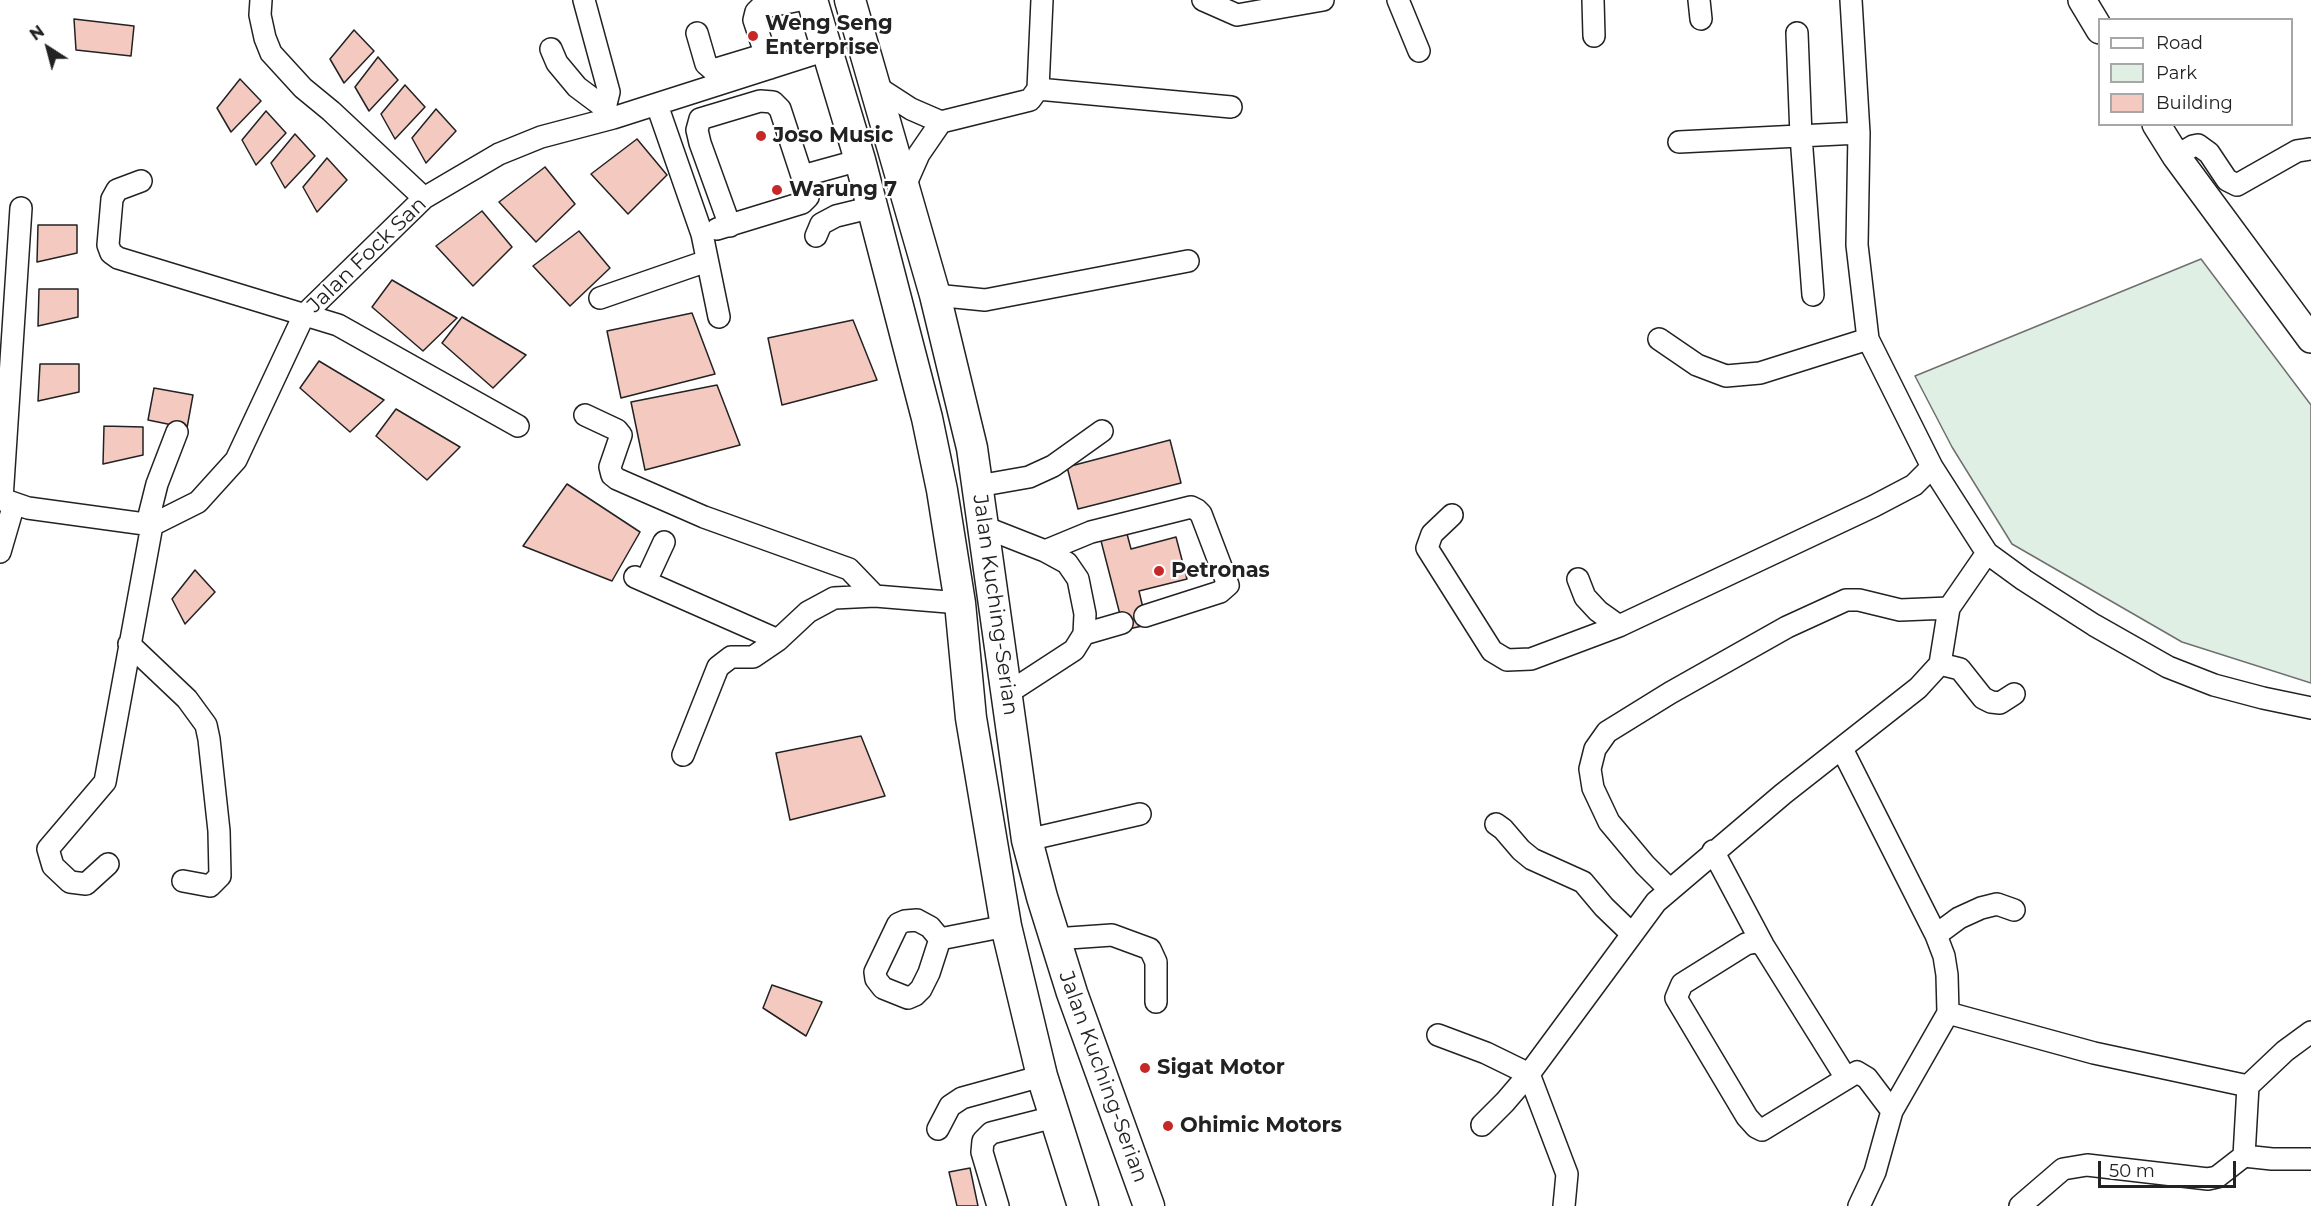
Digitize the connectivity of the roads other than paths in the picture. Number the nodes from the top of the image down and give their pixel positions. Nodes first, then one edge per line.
1 (261, 0) edge
2 (584, 0) edge
3 (800, 0) edge
4 (812, 0) edge
5 (850, 0) edge
6 (1042, 0) edge
7 (1203, 0) edge
8 (1323, 0) edge
9 (1398, 0) edge
10 (1593, 0) edge
11 (1851, 0) edge
12 (2082, 0) edge
13 (2098, 27) edge
14 (697, 33) dead end
15 (1797, 33) dead end
16 (1594, 36) dead end
17 (551, 49) dead end
18 (826, 51) junction
19 (1419, 51) dead end
20 (768, 61) junction
21 (874, 86) junction
22 (1038, 89) junction
23 (657, 105) junction
24 (1231, 107) dead end
25 (609, 113) junction
26 (941, 122) junction
27 (2157, 126) edge
28 (1859, 133) junction
29 (1801, 136) junction
30 (1679, 142) dead end
31 (2311, 149) edge
32 (2176, 156) junction
33 (860, 160) junction
34 (802, 176) junction
35 (141, 181) dead end
36 (904, 188) junction
37 (424, 198) junction
38 (873, 207) junction
39 (21, 208) dead end
40 (730, 226) junction
41 (702, 234) junction
42 (816, 236) dead end
43 (707, 261) junction
44 (1188, 261) dead end
45 (935, 295) junction
46 (1813, 295) dead end
47 (600, 298) dead end
48 (304, 315) junction
49 (719, 317) dead end
50 (1659, 339) dead end
51 (1868, 339) junction
52 (2311, 339) edge
53 (585, 415) dead end
54 (518, 426) dead end
55 (1102, 431) dead end
56 (177, 432) dead end
57 (1932, 468) junction
58 (978, 486) junction
59 (5, 501) edge
60 (1452, 515) dead end
61 (149, 525) junction
62 (984, 527) junction
63 (664, 542) dead end
64 (1045, 551) junction
65 (0, 552) edge
66 (1987, 553) junction
67 (1578, 579) dead end
68 (875, 596) junction
69 (960, 603) junction
70 (1949, 608) junction
71 (1145, 616) dead end
72 (1122, 623) dead end
73 (1619, 626) junction
74 (1084, 634) junction
75 (778, 640) junction
76 (129, 645) junction
77 (1940, 664) junction
78 (1008, 693) junction
79 (2014, 694) dead end
80 (2311, 708) edge
81 (1842, 749) junction
82 (682, 755) dead end
83 (1140, 814) dead end
84 (1496, 824) dead end
85 (1027, 840) junction
86 (1713, 851) junction
87 (108, 864) dead end
88 (183, 881) dead end
89 (1669, 889) junction
90 (2014, 910) dead end
91 (1006, 926) junction
92 (1632, 934) junction
93 (1936, 935) junction
94 (940, 939) dead end
95 (1054, 939) junction
96 (1762, 945) junction
97 (1156, 1002) dead end
98 (1948, 1013) junction
99 (2311, 1032) edge
100 (1438, 1035) dead end
101 (1529, 1074) junction
102 (1042, 1076) junction
103 (1846, 1078) junction
104 (2248, 1086) junction
105 (1892, 1111) junction
106 (1054, 1117) junction
107 (1482, 1125) dead end
108 (938, 1129) dead end
109 (2244, 1156) junction
110 (2311, 1159) edge
111 (998, 1206) edge
112 (1083, 1206) edge
113 (1149, 1206) edge
114 (1564, 1206) edge
115 (1859, 1206) edge
116 (2020, 1206) edge

1 - 37 street
2 - 25 street
3 - 20 street
4 - 18 highway, Jalan Kuching-Serian
5 - 21 highway, Jalan Kuching-Serian
6 - 22 street
7 - 8 street
9 - 19 street
10 - 16 street
11 - 28 street
12 - 13 main road
14 - 20 street
15 - 29 street
17 - 25 street
18 - 20 street, Jalan Fock San
18 - 33 highway, Jalan Kuching-Serian
20 - 23 street, Jalan Fock San
21 - 26 street
21 - 36 highway, Jalan Kuching-Serian
22 - 24 street
22 - 26 street
23 - 25 street, Jalan Fock San
23 - 41 street
25 - 37 street, Jalan Fock San
26 - 36 street
27 - 32 main road
28 - 29 street
28 - 51 street
29 - 30 street
29 - 46 street
31 - 32 street
32 - 52 main road
33 - 34 street
33 - 38 highway, Jalan Kuching-Serian
34 - 40 street
34 - 40 street
35 - 48 street
36 - 45 highway, Jalan Kuching-Serian
37 - 48 street, Jalan Fock San
38 - 42 street
38 - 69 highway, Jalan Kuching-Serian
39 - 59 street
40 - 41 street
41 - 43 street
43 - 47 street
43 - 49 street
44 - 45 street
45 - 58 highway, Jalan Kuching-Serian
48 - 54 street
48 - 61 street, Jalan Fock San
50 - 51 street
51 - 57 street
53 - 68 street
55 - 58 street
56 - 61 street
57 - 66 street
57 - 73 street
58 - 62 highway, Jalan Kuching-Serian
59 - 61 street
59 - 65 street
60 - 73 street
61 - 76 street
62 - 64 street
62 - 78 highway, Jalan Kuching-Serian
63 - 75 street
64 - 71 street
64 - 74 street
66 - 70 street
66 - 80 street
67 - 73 street
68 - 69 street
68 - 75 street
69 - 91 highway, Jalan Kuching-Serian
70 - 77 street
70 - 89 street
72 - 74 street
74 - 78 street
75 - 82 street
76 - 87 street
76 - 88 street
77 - 79 street
77 - 81 street
78 - 85 highway, Jalan Kuching-Serian
81 - 86 street
81 - 93 street
83 - 85 street
84 - 92 street
85 - 95 highway, Jalan Kuching-Serian
86 - 89 street
86 - 96 street
89 - 92 street
90 - 93 street
91 - 94 street
91 - 102 highway, Jalan Kuching-Serian
92 - 101 street
93 - 98 street
95 - 97 street
95 - 113 highway, Jalan Kuching-Serian
96 - 103 street
96 - 103 street
98 - 104 street
98 - 105 street
99 - 104 street
100 - 101 street
101 - 107 street
101 - 114 street
102 - 106 highway, Jalan Kuching-Serian
102 - 108 street
103 - 105 street
104 - 109 street
105 - 115 street
106 - 111 street
106 - 112 highway, Jalan Kuching-Serian
109 - 110 street
109 - 116 street

